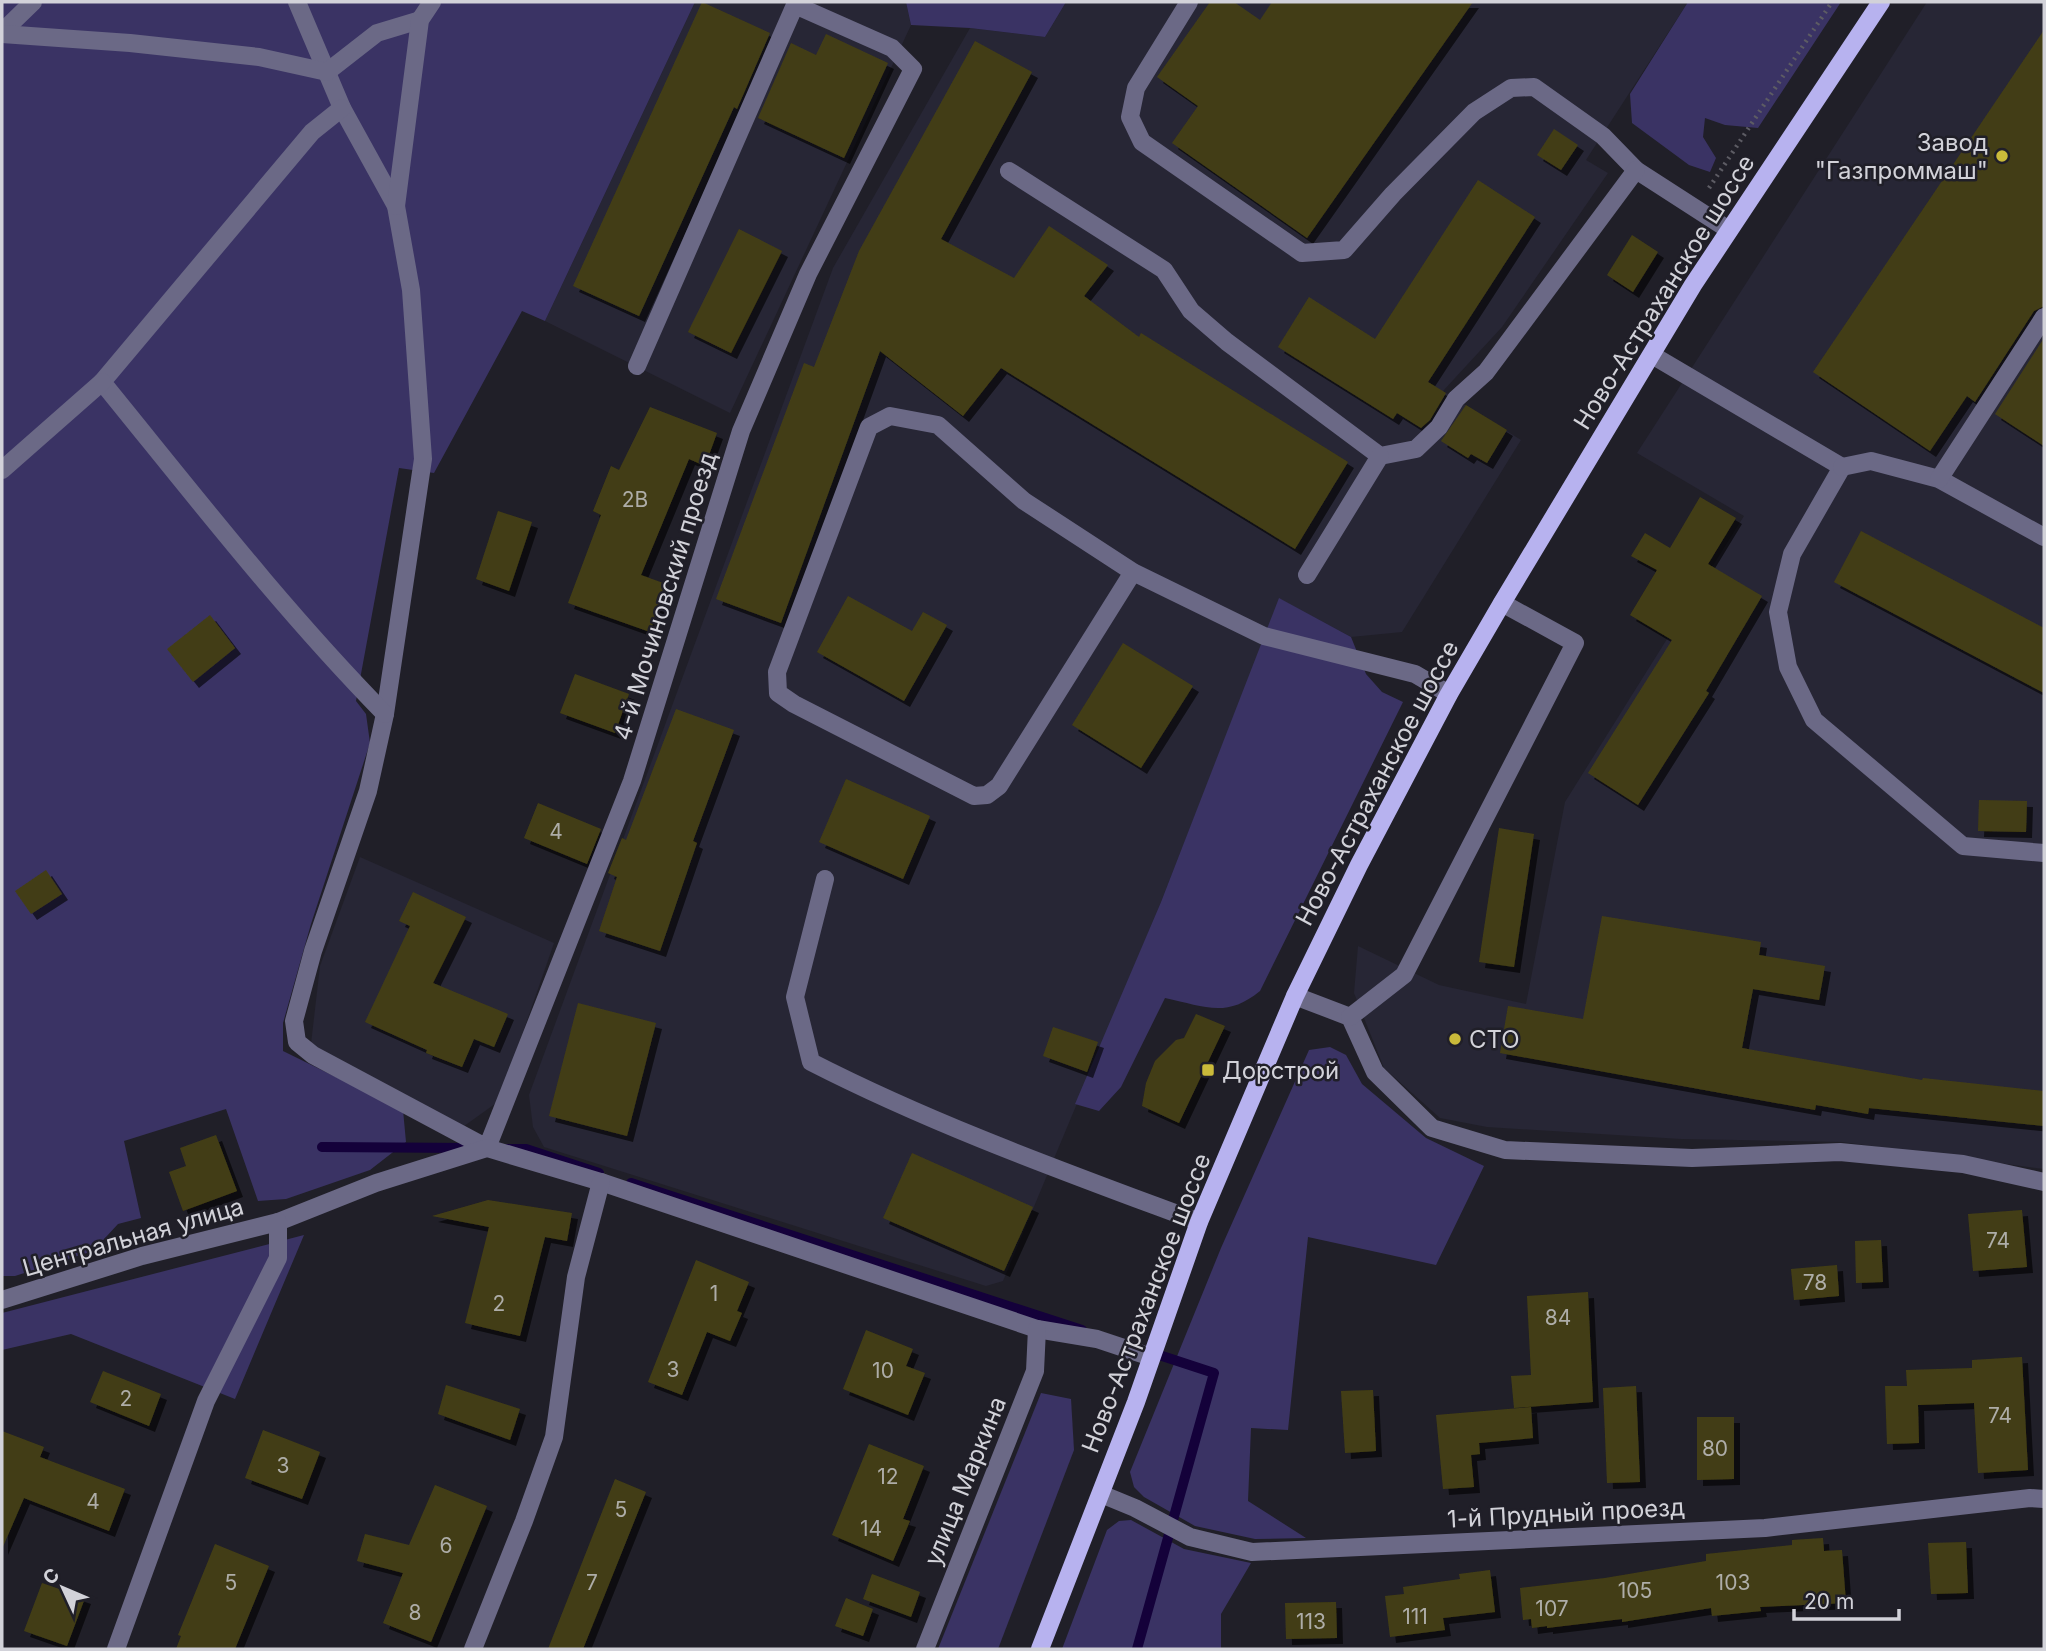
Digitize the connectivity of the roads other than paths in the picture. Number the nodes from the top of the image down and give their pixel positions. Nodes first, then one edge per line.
1 (33, 2) edge
2 (297, 2) edge
3 (432, 2) edge
4 (1189, 2) edge
5 (1881, 2) edge
6 (420, 20) junction
7 (2, 33) edge
8 (327, 72) junction
9 (342, 108) junction
10 (1636, 170) junction
11 (1009, 171) dead end
12 (396, 206) junction
13 (1729, 230) junction
14 (2044, 317) edge
15 (1652, 355) junction
16 (637, 366) dead end
17 (102, 382) junction
18 (1380, 456) junction
19 (1842, 467) junction
20 (2, 470) edge
21 (1939, 479) junction
22 (2044, 537) edge
23 (1133, 572) junction
24 (1307, 575) dead end
25 (1502, 603) junction
26 (1450, 694) junction
27 (385, 714) junction
28 (2044, 853) edge
29 (825, 878) dead end
30 (1295, 996) junction
31 (1350, 1017) junction
32 (487, 1148) junction
33 (601, 1182) junction
34 (2044, 1182) edge
35 (278, 1222) junction
36 (1199, 1222) junction
37 (2, 1300) edge
38 (1037, 1329) junction
39 (1151, 1357) junction
40 (1101, 1494) junction
41 (2044, 1499) edge
42 (116, 1649) edge
43 (473, 1649) edge
44 (925, 1649) edge
45 (1040, 1649) edge

1 - 7 street
2 - 8 street
3 - 6 street
4 - 10 street
5 - 13 main road, Ново-Астраханское шоссе
6 - 8 street
6 - 12 street
7 - 8 street
8 - 9 street
9 - 12 street
9 - 17 street
10 - 13 street
10 - 18 street
11 - 18 street
12 - 27 street
13 - 15 main road, Ново-Астраханское шоссе
14 - 21 street
15 - 19 street
15 - 25 main road, Ново-Астраханское шоссе
16 - 32 street, 4-й Мочиновский проезд
17 - 20 street
17 - 27 street
18 - 24 street
19 - 21 street
19 - 28 street
21 - 22 street
23 - 23 street
23 - 26 street
25 - 26 main road, Ново-Астраханское шоссе
25 - 31 street
26 - 30 main road, Ново-Астраханское шоссе
27 - 32 street
29 - 36 street
30 - 31 street
30 - 36 main road, Ново-Астраханское шоссе
31 - 34 street
32 - 33 street
32 - 35 street, Центральная улица
33 - 38 street
33 - 43 street
35 - 37 street, Центральная улица
35 - 42 street
36 - 39 main road, Ново-Астраханское шоссе
38 - 39 street
38 - 44 street, улица Маркина
39 - 40 main road, Ново-Астраханское шоссе
40 - 41 street, 1-й Прудный проезд
40 - 45 main road, Ново-Астраханское шоссе

